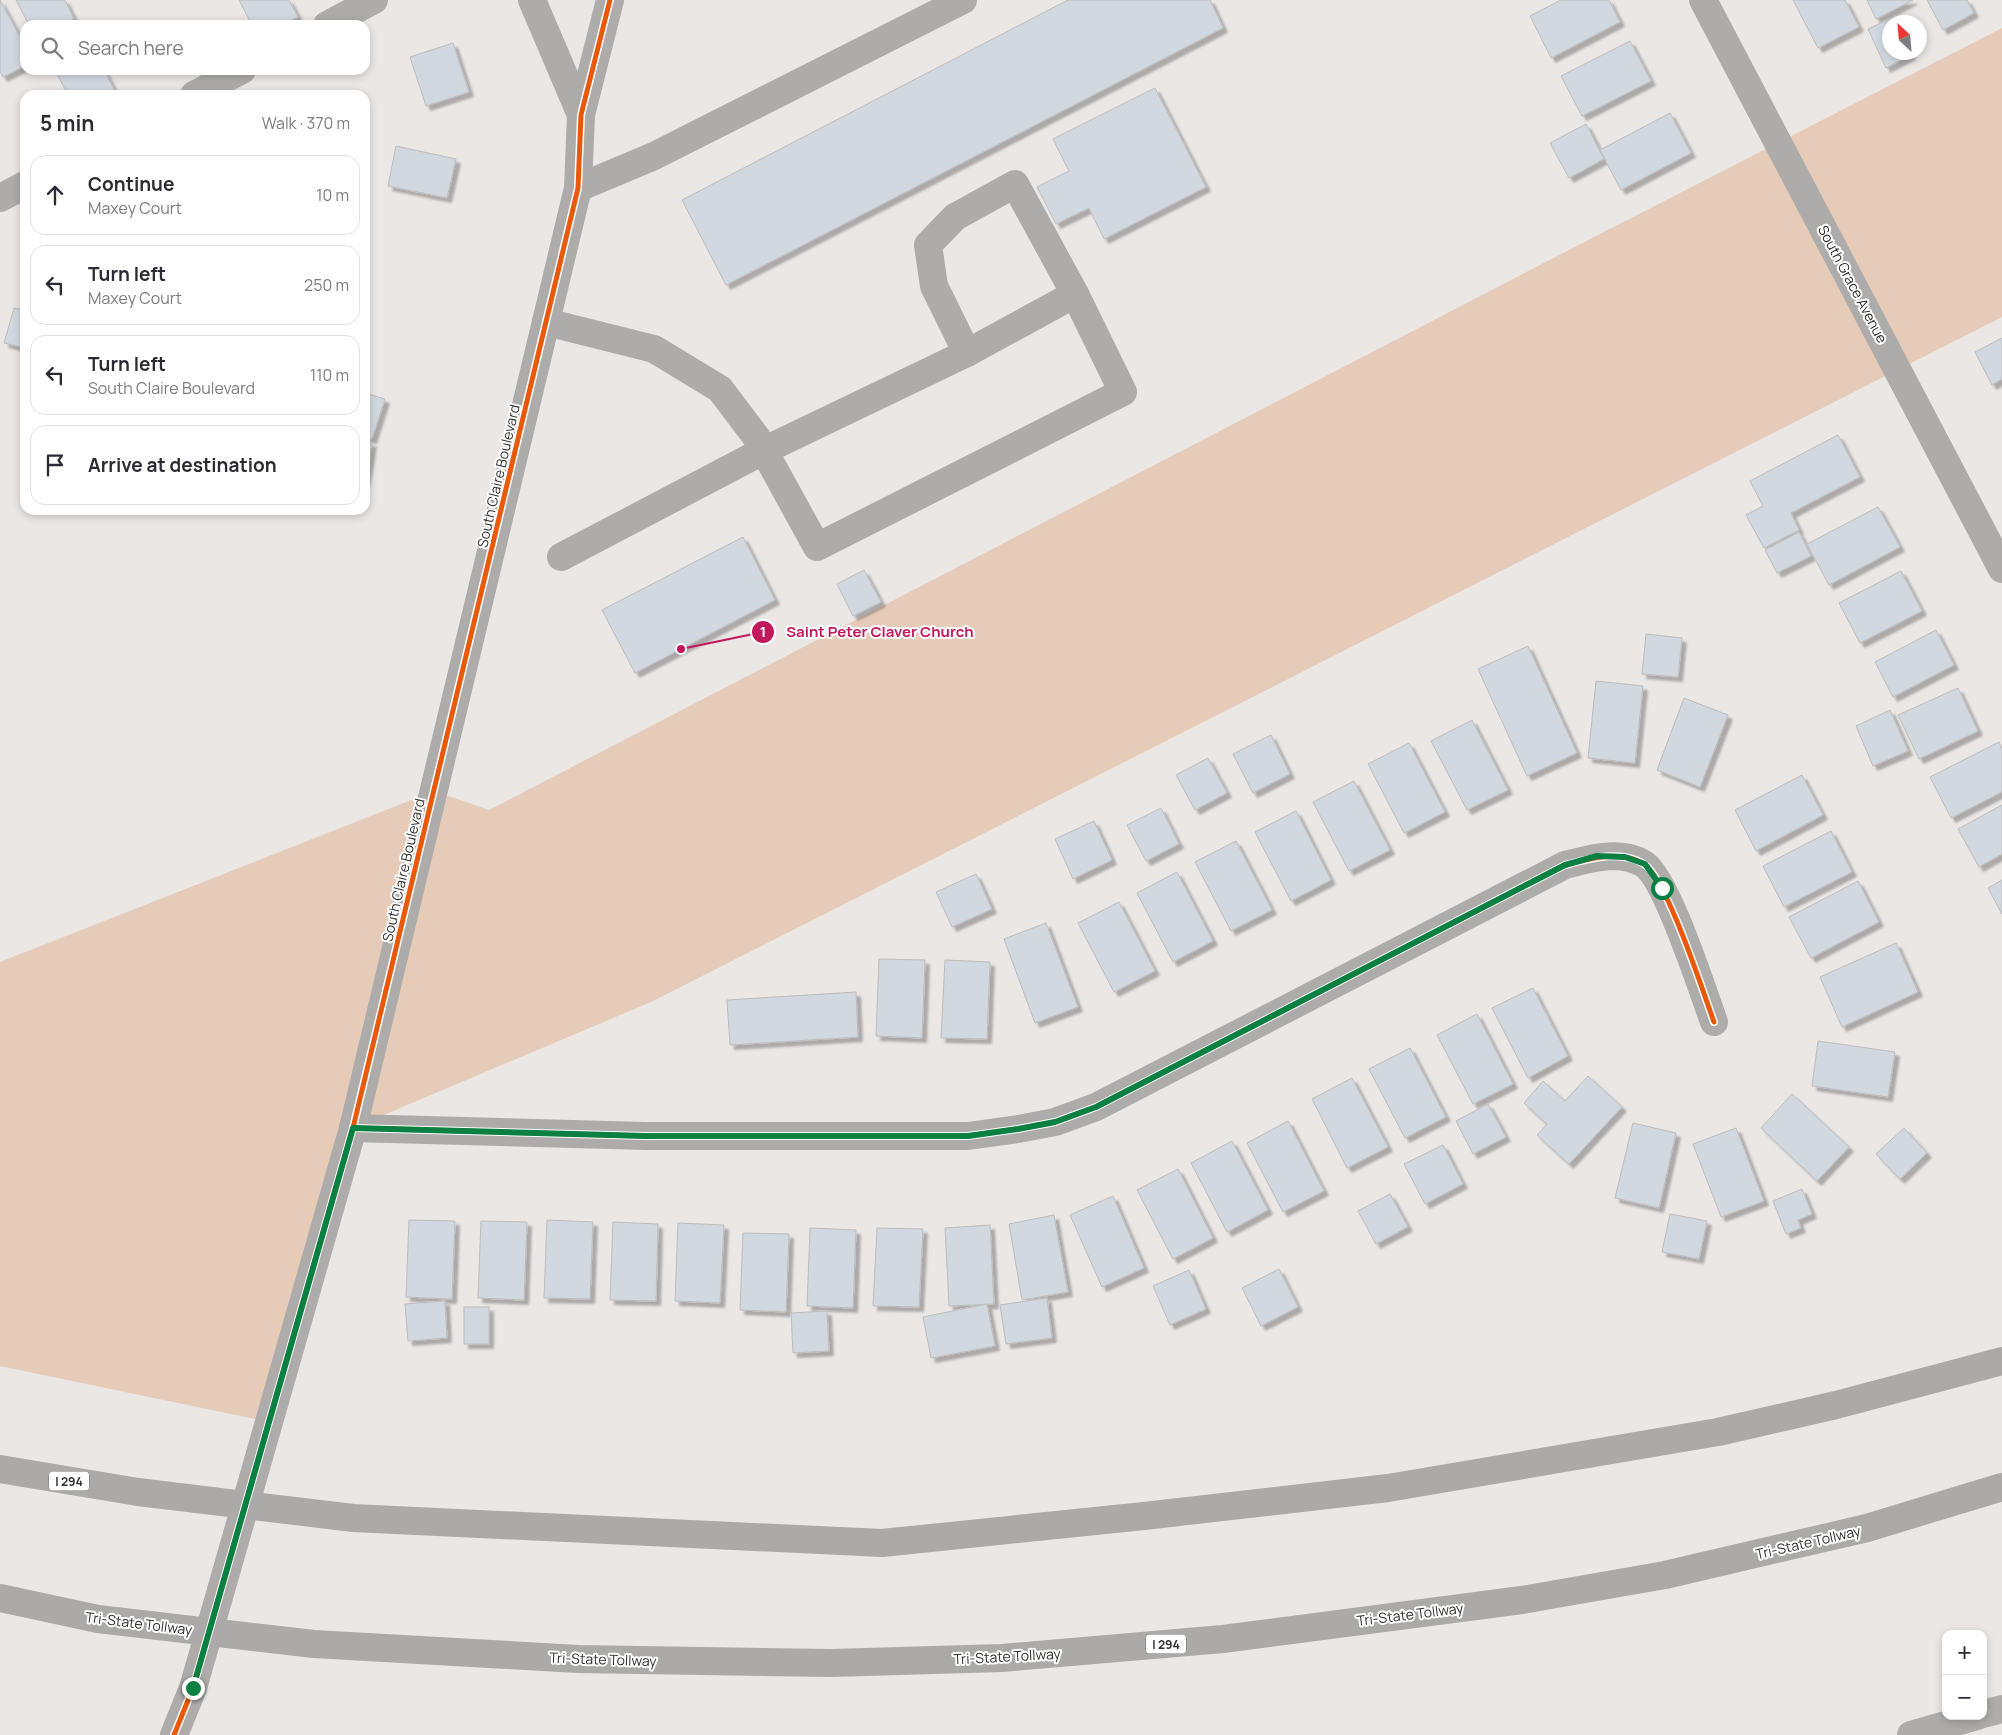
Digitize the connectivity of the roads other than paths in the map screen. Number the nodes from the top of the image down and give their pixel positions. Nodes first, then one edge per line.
1 (374, 0) edge
2 (532, 0) edge
3 (610, 0) edge
4 (963, 0) edge
5 (1703, 0) edge
6 (336, 20) edge
7 (232, 75) edge
8 (204, 90) edge
9 (582, 115) junction
10 (20, 187) edge
11 (578, 188) junction
12 (0, 198) edge
13 (1075, 294) junction
14 (546, 322) junction
15 (967, 353) junction
16 (764, 451) junction
17 (561, 557) dead end
18 (2002, 567) edge
19 (1714, 1022) dead end
20 (353, 1128) junction
21 (2002, 1361) edge
22 (0, 1469) edge
23 (2002, 1487) edge
24 (0, 1598) edge
25 (2002, 1709) edge
26 (1987, 1713) edge
27 (1963, 1720) edge
28 (174, 1735) edge
29 (1911, 1735) edge

1 - 6 street
2 - 9 street
3 - 9 street, South Claire Boulevard
4 - 11 street
5 - 18 street, South Grace Avenue
7 - 8 street
9 - 11 street, South Claire Boulevard
10 - 12 street
11 - 14 street, South Claire Boulevard
13 - 15 street
13 - 15 street
13 - 16 street
14 - 16 street
14 - 20 street, South Claire Boulevard
15 - 16 street
16 - 17 street
19 - 20 street
20 - 28 street, South Claire Boulevard
21 - 22 highway, I 294
23 - 24 highway, Tri-State Tollway / I 294
25 - 26 street
27 - 29 street

